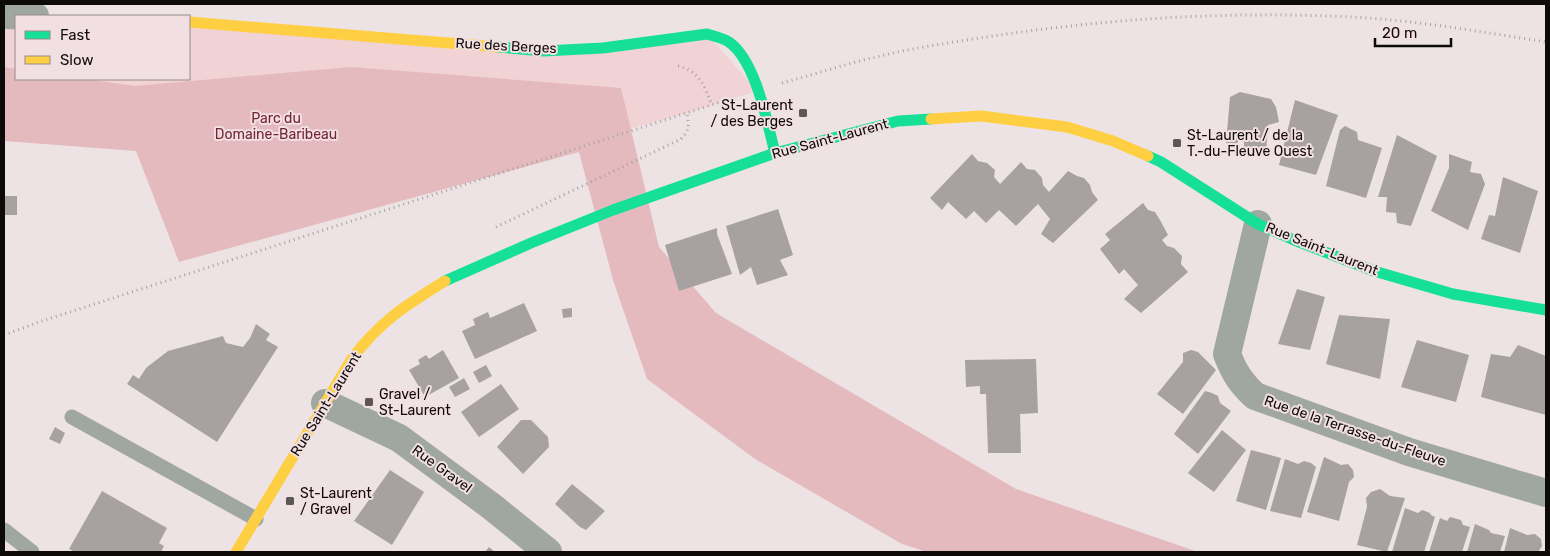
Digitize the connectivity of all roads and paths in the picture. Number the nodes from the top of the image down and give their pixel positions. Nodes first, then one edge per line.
1 (190, 22) edge
2 (775, 153) junction
3 (1258, 224) junction
4 (1546, 310) edge
5 (325, 403) junction
6 (72, 417) dead end
7 (1546, 493) edge
8 (256, 519) junction
9 (4, 530) edge
10 (32, 552) edge
11 (236, 552) edge
12 (548, 552) edge

1 - 2 street, Rue des Berges
2 - 3 street, Rue Saint-Laurent
2 - 5 street, Rue Saint-Laurent
3 - 4 street, Rue Saint-Laurent
3 - 7 street, Rue de la Terrasse-du-Fleuve
5 - 8 street, Rue Saint-Laurent
5 - 12 street, Rue Gravel
6 - 8 lane
8 - 11 street, Rue Saint-Laurent
9 - 10 lane

